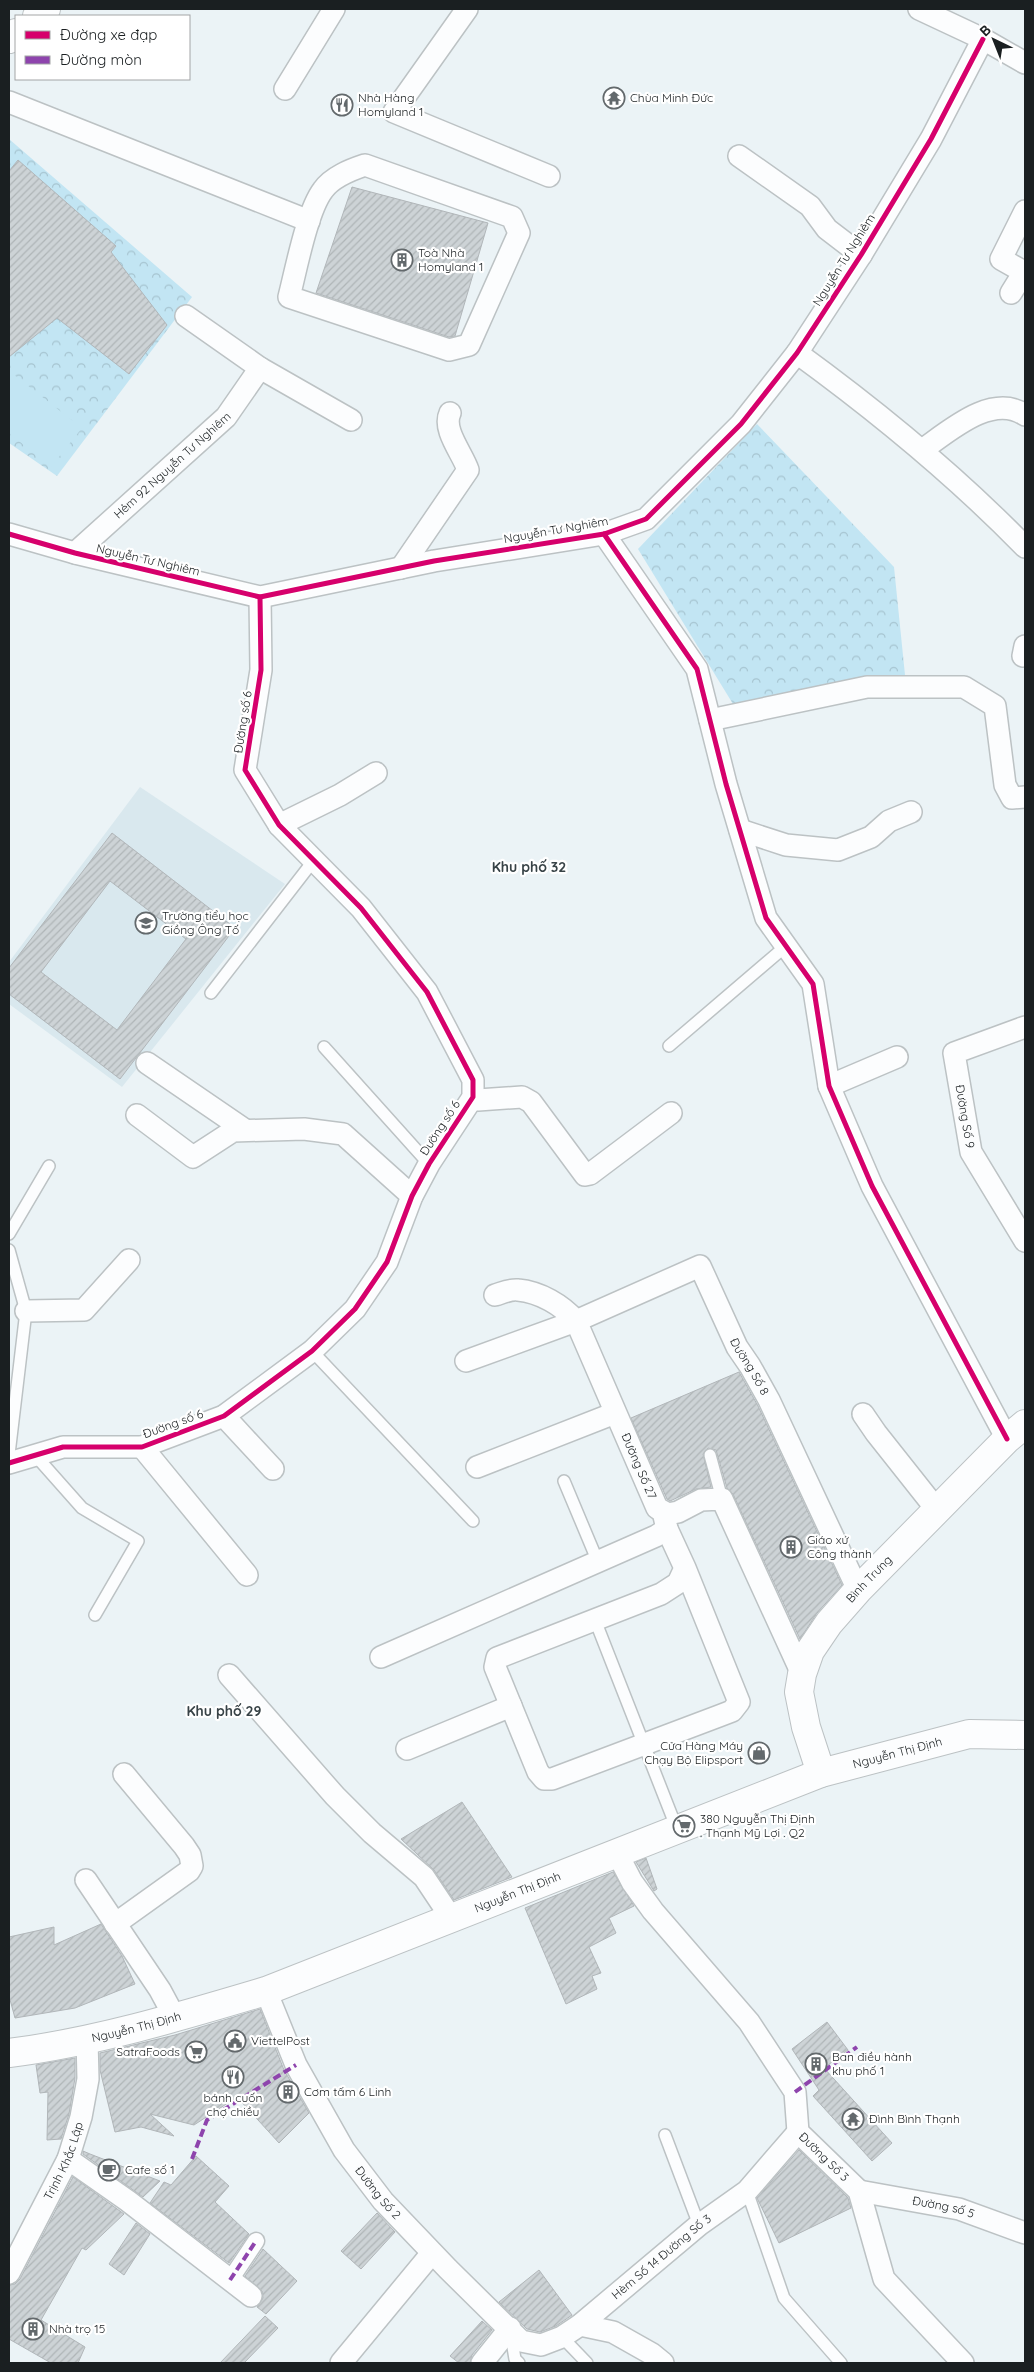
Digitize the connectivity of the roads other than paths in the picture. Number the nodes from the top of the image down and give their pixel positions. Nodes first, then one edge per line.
1 (334, 9) edge
2 (467, 9) edge
3 (918, 9) edge
4 (983, 39) junction
5 (1025, 63) edge
6 (285, 89) dead end
7 (9, 102) edge
8 (739, 156) dead end
9 (549, 176) dead end
10 (1025, 212) edge
11 (309, 221) junction
12 (861, 255) junction
13 (1011, 293) dead end
14 (186, 316) dead end
15 (797, 353) junction
16 (260, 368) junction
17 (450, 414) dead end
18 (1025, 415) edge
19 (351, 420) dead end
20 (922, 450) junction
21 (9, 534) edge
22 (604, 534) junction
23 (1025, 547) edge
24 (74, 553) junction
25 (401, 568) junction
26 (260, 597) junction
27 (710, 720) junction
28 (376, 773) dead end
29 (1025, 797) edge
30 (911, 812) dead end
31 (279, 825) junction
32 (740, 830) junction
33 (314, 860) junction
34 (786, 946) junction
35 (211, 993) dead end
36 (1025, 1027) edge
37 (669, 1046) dead end
38 (324, 1047) dead end
39 (897, 1058) dead end
40 (147, 1063) dead end
41 (829, 1086) junction
42 (473, 1097) junction
43 (671, 1113) dead end
44 (137, 1115) dead end
45 (245, 1130) junction
46 (429, 1164) junction
47 (49, 1166) dead end
48 (412, 1196) junction
49 (9, 1234) edge
50 (1025, 1241) edge
51 (9, 1250) edge
52 (129, 1260) dead end
53 (494, 1295) dead end
54 (26, 1311) junction
55 (576, 1321) junction
56 (312, 1351) junction
57 (466, 1361) dead end
58 (615, 1413) junction
59 (863, 1414) dead end
60 (224, 1416) junction
61 (1016, 1431) edge
62 (142, 1447) junction
63 (9, 1454) edge
64 (35, 1455) junction
65 (710, 1455) dead end
66 (9, 1464) edge
67 (478, 1467) dead end
68 (273, 1469) dead end
69 (564, 1481) dead end
70 (722, 1499) junction
71 (937, 1510) junction
72 (665, 1520) junction
73 (473, 1521) dead end
74 (598, 1562) junction
75 (685, 1568) junction
76 (247, 1575) dead end
77 (858, 1590) junction
78 (95, 1615) dead end
79 (595, 1620) junction
80 (381, 1657) dead end
81 (802, 1674) junction
82 (229, 1675) dead end
83 (511, 1706) junction
84 (1025, 1736) edge
85 (644, 1744) junction
86 (406, 1749) dead end
87 (821, 1773) junction
88 (124, 1774) dead end
89 (677, 1829) junction
90 (617, 1853) junction
91 (86, 1880) dead end
92 (452, 1919) junction
93 (115, 1924) junction
94 (266, 1991) junction
95 (174, 2018) junction
96 (87, 2039) junction
97 (9, 2053) edge
98 (798, 2132) junction
99 (666, 2135) dead end
100 (68, 2158) junction
101 (746, 2191) junction
102 (859, 2191) junction
103 (699, 2225) junction
104 (1025, 2232) edge
105 (256, 2241) dead end
106 (432, 2253) junction
107 (9, 2273) edge
108 (230, 2280) junction
109 (251, 2296) dead end
110 (580, 2325) junction
111 (510, 2328) junction
112 (562, 2337) junction
113 (341, 2363) edge
114 (482, 2363) edge
115 (519, 2363) edge
116 (587, 2363) edge
117 (663, 2363) edge
118 (841, 2363) edge
119 (963, 2363) edge

1 - 6 street
2 - 9 street
3 - 4 street
4 - 5 street
4 - 12 street, Nguyễn Tư Nghiêm
7 - 11 street
8 - 12 street
10 - 13 street
11 - 11 street
12 - 15 street, Nguyễn Tư Nghiêm
14 - 16 street
15 - 20 street
15 - 22 street, Nguyễn Tư Nghiêm
16 - 19 street
16 - 24 street, Hẻm 92 Nguyễn Tư Nghiêm
17 - 25 street
18 - 20 street
20 - 23 street
21 - 24 street, Nguyễn Tư Nghiêm
22 - 25 street, Nguyễn Tư Nghiêm
22 - 27 street
24 - 26 street, Nguyễn Tư Nghiêm
25 - 26 street, Nguyễn Tư Nghiêm
26 - 31 street, Đường số 6
27 - 29 street
27 - 32 street
28 - 31 street
30 - 32 street
31 - 33 street, Đường số 6
32 - 34 street
33 - 35 lane
33 - 42 street, Đường số 6
34 - 37 lane
34 - 41 street
36 - 50 street, Đường Số 9
38 - 46 lane
39 - 41 street
40 - 45 street
41 - 61 street
42 - 43 street
42 - 46 street, Đường số 6
44 - 45 street
45 - 48 street
46 - 48 street, Đường số 6
47 - 49 lane
48 - 56 street, Đường số 6
51 - 54 lane
52 - 54 street
53 - 55 street
54 - 63 lane
55 - 57 street
55 - 58 street, Đường Số 27
55 - 77 street, Đường Số 8
56 - 60 street, Đường số 6
56 - 73 lane
58 - 67 street
58 - 72 street, Đường Số 27
59 - 71 street
60 - 62 street, Đường số 6
60 - 68 street
61 - 71 main road, Bình Trưng
62 - 64 street, Đường số 6
62 - 76 street
64 - 66 street, Đường số 6
64 - 78 lane
65 - 70 lane
69 - 74 lane
70 - 72 street, Đường Số 27
70 - 81 street
71 - 77 main road, Bình Trưng
72 - 74 street
72 - 75 street
74 - 80 street
75 - 79 street
75 - 85 street
77 - 81 main road, Bình Trưng
79 - 83 street
79 - 85 lane
81 - 87 main road, Bình Trưng
82 - 92 street
83 - 85 street
83 - 86 street
84 - 87 main road, Nguyễn Thị Định
85 - 89 lane
87 - 89 main road, Nguyễn Thị Định
88 - 93 street
89 - 90 main road, Nguyễn Thị Định
90 - 92 main road, Nguyễn Thị Định
90 - 98 street, Đường Số 3
91 - 93 street
92 - 94 main road, Nguyễn Thị Định
93 - 95 street
94 - 95 main road, Nguyễn Thị Định
94 - 106 street, Đường Số 2
95 - 96 main road, Nguyễn Thị Định
96 - 97 main road, Nguyễn Thị Định
96 - 100 street, Trịnh Khắc Lập
98 - 101 street, Hèm Số 14 Đường Số 3
98 - 102 street, Đường Số 3
99 - 103 lane
100 - 107 street, Trịnh Khắc Lập
100 - 108 street
101 - 103 street, Hèm Số 14 Đường Số 3
101 - 118 lane
102 - 104 street, Đường số 5
102 - 119 street, Đường Số 3
103 - 110 street, Hèm Số 14 Đường Số 3
105 - 108 street
106 - 111 street, Đường Số 2
106 - 113 street
108 - 109 street
110 - 112 street, Hèm Số 14 Đường Số 3
110 - 117 street
111 - 112 street, Hèm Số 14 Đường Số 3
111 - 114 street
111 - 115 lane
112 - 116 lane

